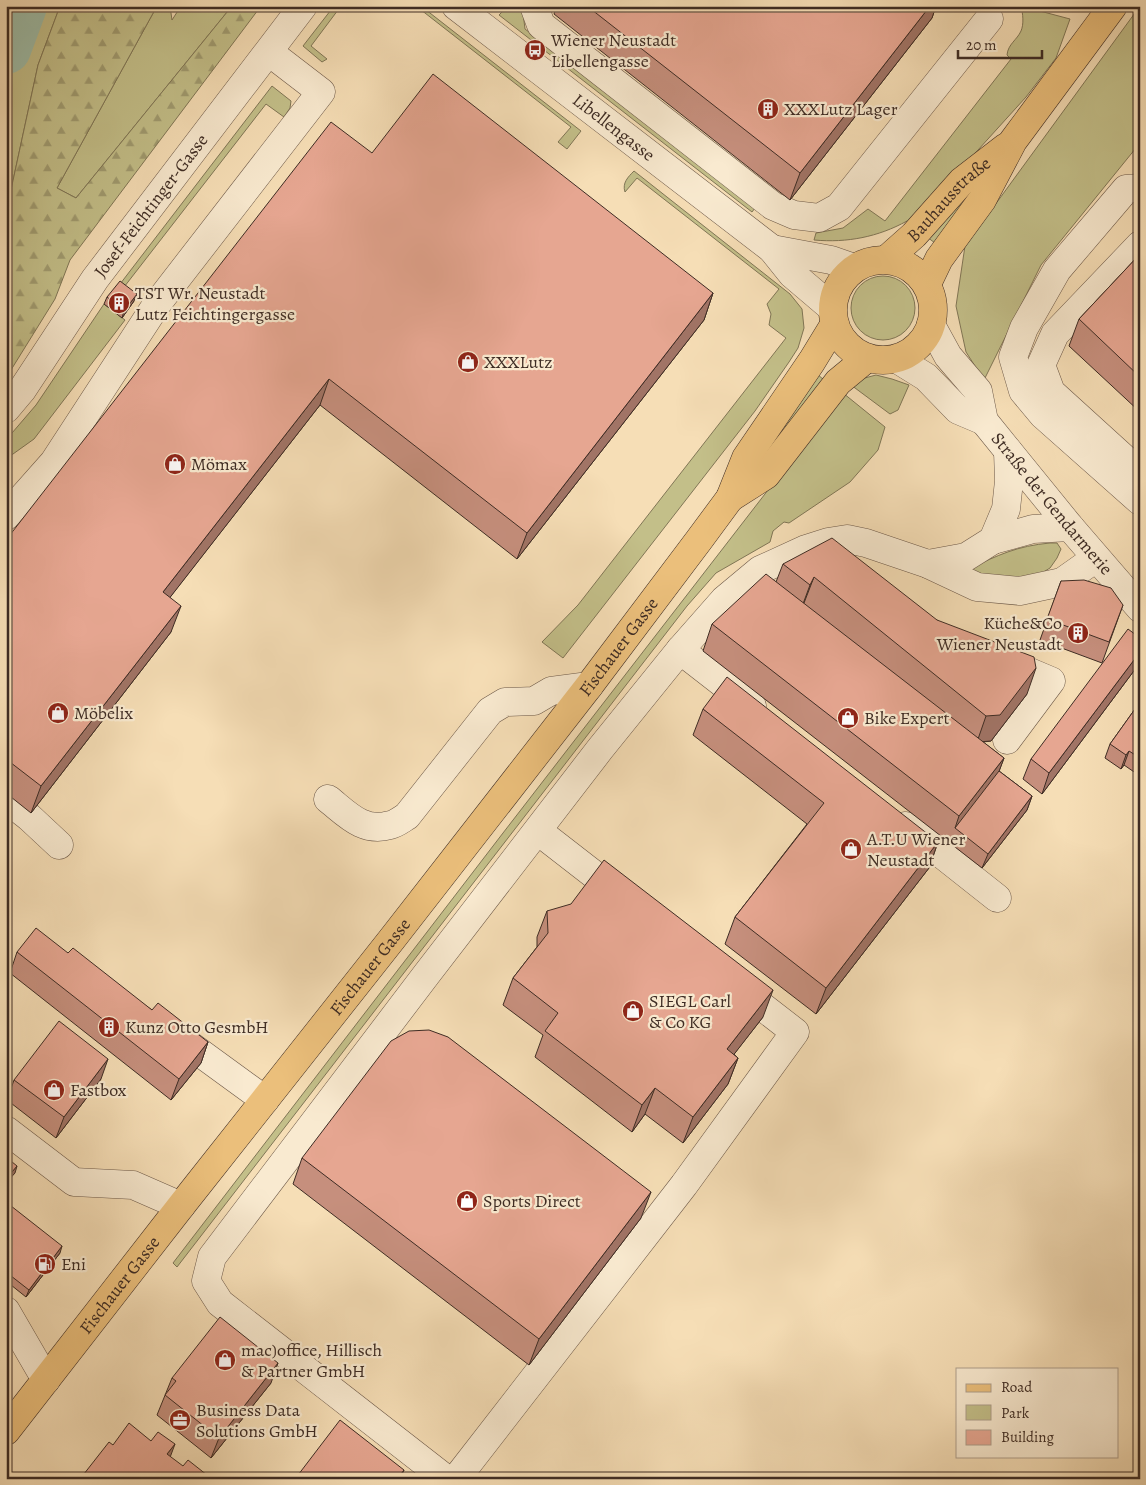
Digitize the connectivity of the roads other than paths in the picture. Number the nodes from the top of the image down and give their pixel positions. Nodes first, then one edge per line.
1 (303, 6) edge
2 (534, 6) edge
3 (1113, 6) edge
4 (464, 9) edge
5 (989, 19) dead end
6 (269, 52) junction
7 (1013, 141) junction
8 (1140, 188) edge
9 (1140, 245) edge
10 (772, 249) junction
11 (887, 259) junction
12 (854, 268) junction
13 (927, 284) junction
14 (833, 316) junction
15 (931, 325) junction
16 (867, 358) junction
17 (897, 358) junction
18 (6, 409) edge
19 (984, 421) junction
20 (1008, 451) junction
21 (1140, 473) edge
22 (730, 498) junction
23 (1140, 501) edge
24 (8, 514) edge
25 (1070, 527) junction
26 (993, 540) junction
27 (828, 542) junction
28 (1096, 558) junction
29 (928, 564) junction
30 (851, 566) edge
31 (1140, 608) edge
32 (680, 650) junction
33 (980, 651) edge
34 (589, 686) junction
35 (773, 722) edge
36 (1007, 740) dead end
37 (6, 799) edge
38 (328, 799) dead end
39 (889, 813) edge
40 (6, 819) edge
41 (538, 831) junction
42 (997, 898) dead end
43 (646, 915) edge
44 (716, 970) edge
45 (152, 1019) edge
46 (265, 1100) junction
47 (6, 1130) edge
48 (181, 1206) junction
49 (6, 1311) edge
50 (46, 1380) junction
51 (6, 1432) edge
52 (446, 1479) edge
53 (456, 1479) edge

1 - 6 street, Josef-Feichtinger-Gasse
2 - 5 street
3 - 7 main road, Bauhausstraße
4 - 10 street, Libellengasse
6 - 18 street, Josef-Feichtinger-Gasse
6 - 24 street
7 - 11 main road, Bauhausstraße
7 - 13 main road, Bauhausstraße
8 - 23 street
9 - 21 street
10 - 12 street, Libellengasse
10 - 14 street, Libellengasse
11 - 12 main road
11 - 13 main road
12 - 14 main road
13 - 15 main road
14 - 16 main road
14 - 22 main road, Fischauer Gasse
15 - 17 main road
15 - 19 street, Straße der Gendarmerie
16 - 17 main road
16 - 22 main road, Fischauer Gasse
17 - 19 street, Straße der Gendarmerie
19 - 20 street, Straße der Gendarmerie
20 - 25 street, Straße der Gendarmerie
20 - 26 street
22 - 34 main road, Fischauer Gasse
25 - 26 street
25 - 28 street, Straße der Gendarmerie
26 - 29 street
27 - 29 street
27 - 30 street
27 - 32 street
28 - 29 street
28 - 31 street, Straße der Gendarmerie
32 - 35 street
32 - 41 street
33 - 36 street
34 - 38 street
34 - 46 main road, Fischauer Gasse
37 - 40 street
39 - 42 street
41 - 43 street
41 - 52 street
44 - 53 street
45 - 46 street
46 - 48 main road, Fischauer Gasse
47 - 48 street
48 - 50 main road, Fischauer Gasse
49 - 50 street
50 - 51 main road, Fischauer Gasse

